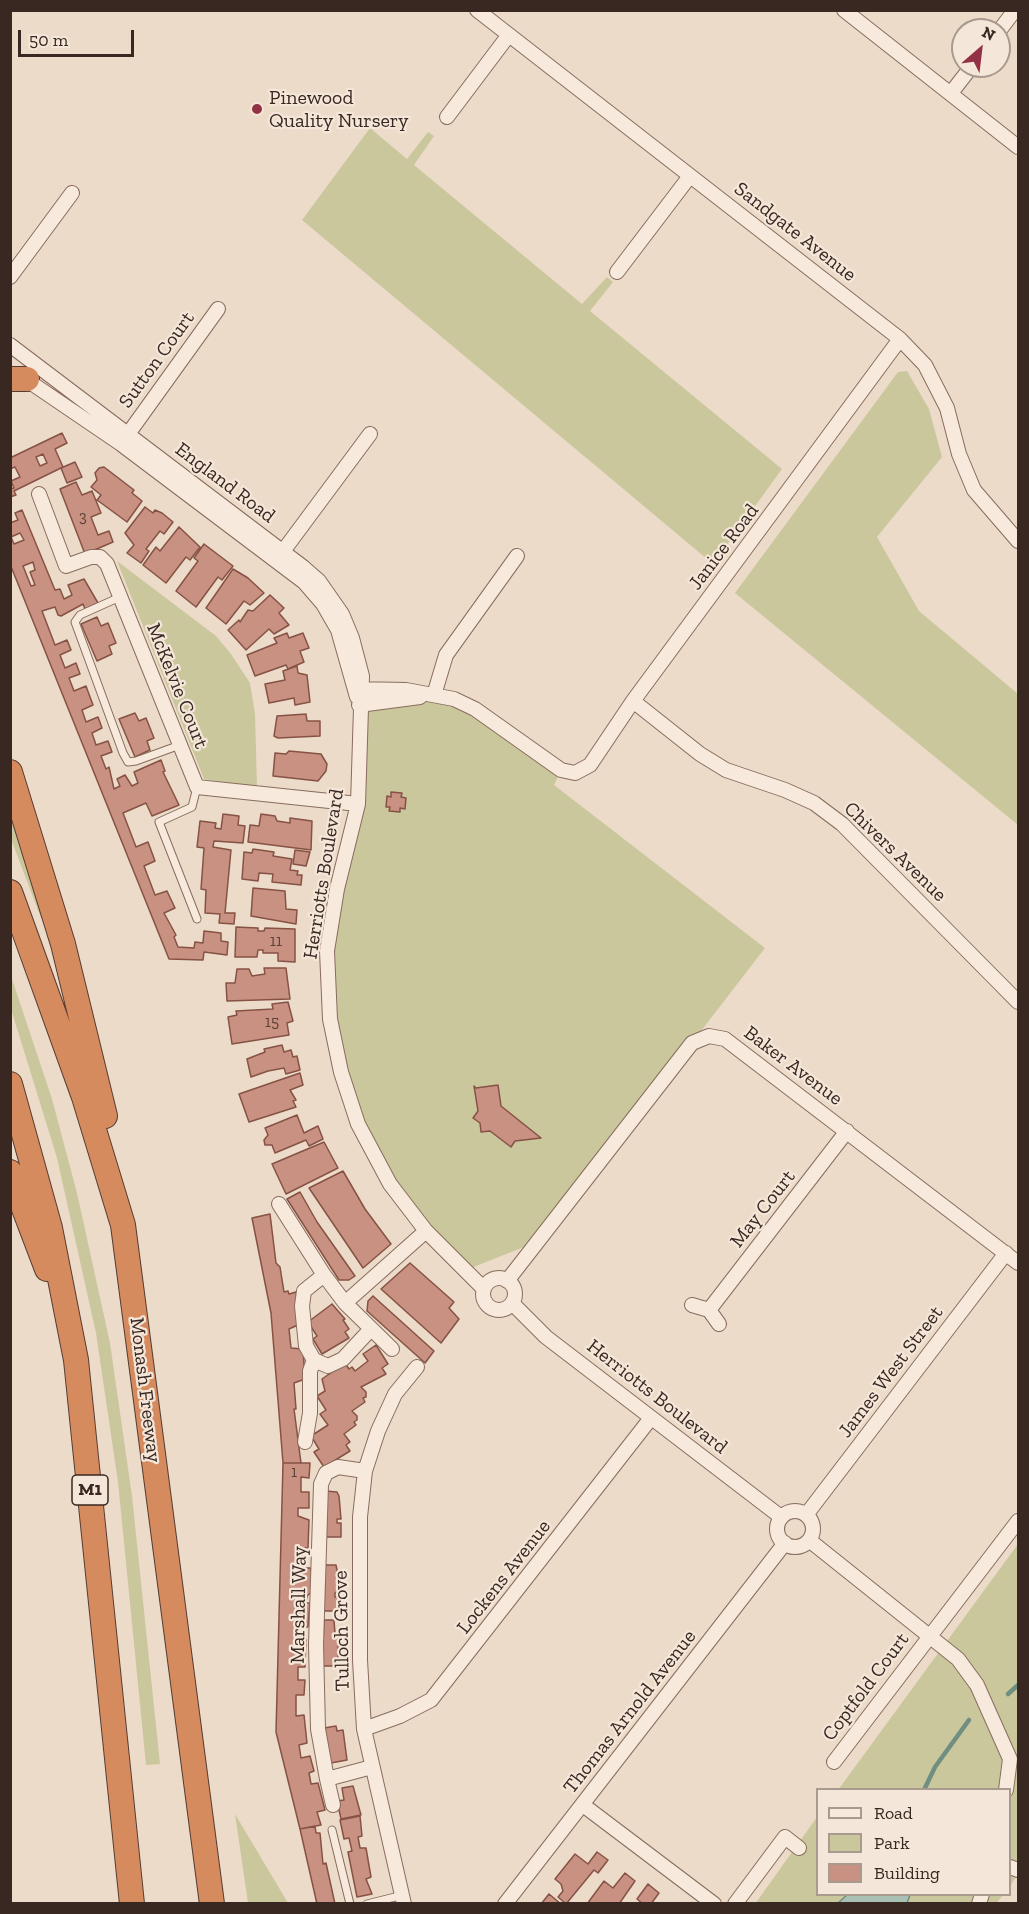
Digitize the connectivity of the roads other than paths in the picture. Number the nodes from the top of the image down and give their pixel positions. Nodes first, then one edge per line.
1 (477, 10) edge
2 (844, 10) edge
3 (508, 36) junction
4 (963, 78) edge
5 (951, 93) junction
6 (447, 117) dead end
7 (1018, 147) edge
8 (690, 176) junction
9 (72, 193) dead end
10 (617, 272) dead end
11 (10, 277) edge
12 (218, 309) dead end
13 (900, 339) junction
14 (10, 345) edge
15 (21, 373) edge
16 (370, 434) dead end
17 (125, 439) junction
18 (39, 494) dead end
19 (1018, 541) edge
20 (280, 556) junction
21 (517, 556) dead end
22 (120, 597) junction
23 (358, 689) junction
24 (434, 695) junction
25 (633, 701) junction
26 (359, 705) junction
27 (180, 745) junction
28 (10, 772) edge
29 (197, 786) junction
30 (358, 804) junction
31 (10, 892) edge
32 (197, 919) dead end
33 (1018, 1002) edge
34 (10, 1084) edge
35 (847, 1131) junction
36 (10, 1172) edge
37 (279, 1204) dead end
38 (123, 1224) junction
39 (426, 1231) junction
40 (1006, 1253) junction
41 (1018, 1263) edge
42 (324, 1275) junction
43 (507, 1281) junction
44 (484, 1288) junction
45 (345, 1303) junction
46 (512, 1303) junction
47 (693, 1305) dead end
48 (709, 1310) junction
49 (719, 1324) dead end
50 (370, 1330) junction
51 (392, 1349) dead end
52 (76, 1360) junction
53 (314, 1360) junction
54 (417, 1368) dead end
55 (651, 1418) junction
56 (305, 1442) dead end
57 (365, 1471) junction
58 (806, 1515) junction
59 (781, 1517) junction
60 (1018, 1521) edge
61 (809, 1540) junction
62 (785, 1543) junction
63 (930, 1634) junction
64 (364, 1729) junction
65 (1014, 1758) edge
66 (834, 1762) dead end
67 (372, 1767) junction
68 (327, 1779) junction
69 (1006, 1788) edge
70 (333, 1805) dead end
71 (584, 1805) junction
72 (332, 1830) dead end
73 (799, 1848) dead end
74 (404, 1899) edge
75 (132, 1904) edge
76 (212, 1904) edge
77 (350, 1904) edge
78 (367, 1904) edge
79 (505, 1904) edge
80 (714, 1904) edge
81 (735, 1904) edge

1 - 3 street, Sandgate Avenue
2 - 5 street
3 - 6 street
3 - 8 street, Sandgate Avenue
4 - 5 street
5 - 7 street
8 - 10 street
8 - 13 street, Sandgate Avenue
9 - 11 street
12 - 17 street, Sutton Court
13 - 19 street, Sandgate Avenue
13 - 25 street, Janice Road
14 - 15 street, England Road
15 - 17 street, England Road
16 - 20 street
17 - 20 street, England Road
18 - 22 street, McKelvie Court
20 - 23 street, England Road
21 - 24 street
22 - 27 street, McKelvie Court
22 - 27 lane
23 - 24 street
23 - 26 street, England Road
24 - 25 street, Janice Road
24 - 26 street
25 - 33 street, Chivers Avenue
26 - 30 street, Herriotts Boulevard
27 - 29 street, McKelvie Court
28 - 38 highway
29 - 30 street
29 - 32 lane
30 - 39 street, Herriotts Boulevard
31 - 38 highway, Monash Freeway
34 - 52 highway, M1
35 - 40 street, Baker Avenue
35 - 43 street, Baker Avenue
35 - 48 street, May Court
36 - 52 highway
37 - 42 street
38 - 76 highway, Monash Freeway
39 - 44 street, Herriotts Boulevard
39 - 45 street
40 - 41 street, Baker Avenue
40 - 58 street, James West Street
42 - 45 street
42 - 53 street
43 - 44 street
43 - 46 street
44 - 46 street
45 - 50 street
46 - 55 street, Herriotts Boulevard
47 - 48 street
48 - 49 street
50 - 51 street
50 - 53 street
52 - 75 highway, M1
53 - 56 street
54 - 57 street, Tulloch Grove
55 - 59 street, Herriotts Boulevard
55 - 64 street, Lockens Avenue
57 - 64 street, Tulloch Grove
57 - 68 street, Marshall Way
58 - 59 street
58 - 61 street
59 - 62 street
60 - 63 street, Coptfold Court
61 - 62 street
61 - 63 street
62 - 71 street, Thomas Arnold Avenue
63 - 65 street
63 - 66 street, Coptfold Court
64 - 67 street, Tulloch Grove
65 - 69 street
67 - 68 street
67 - 74 street, Tulloch Grove
68 - 70 street, Marshall Way
71 - 79 street, Thomas Arnold Avenue
71 - 80 street
72 - 77 lane
73 - 81 street
74 - 78 lane

